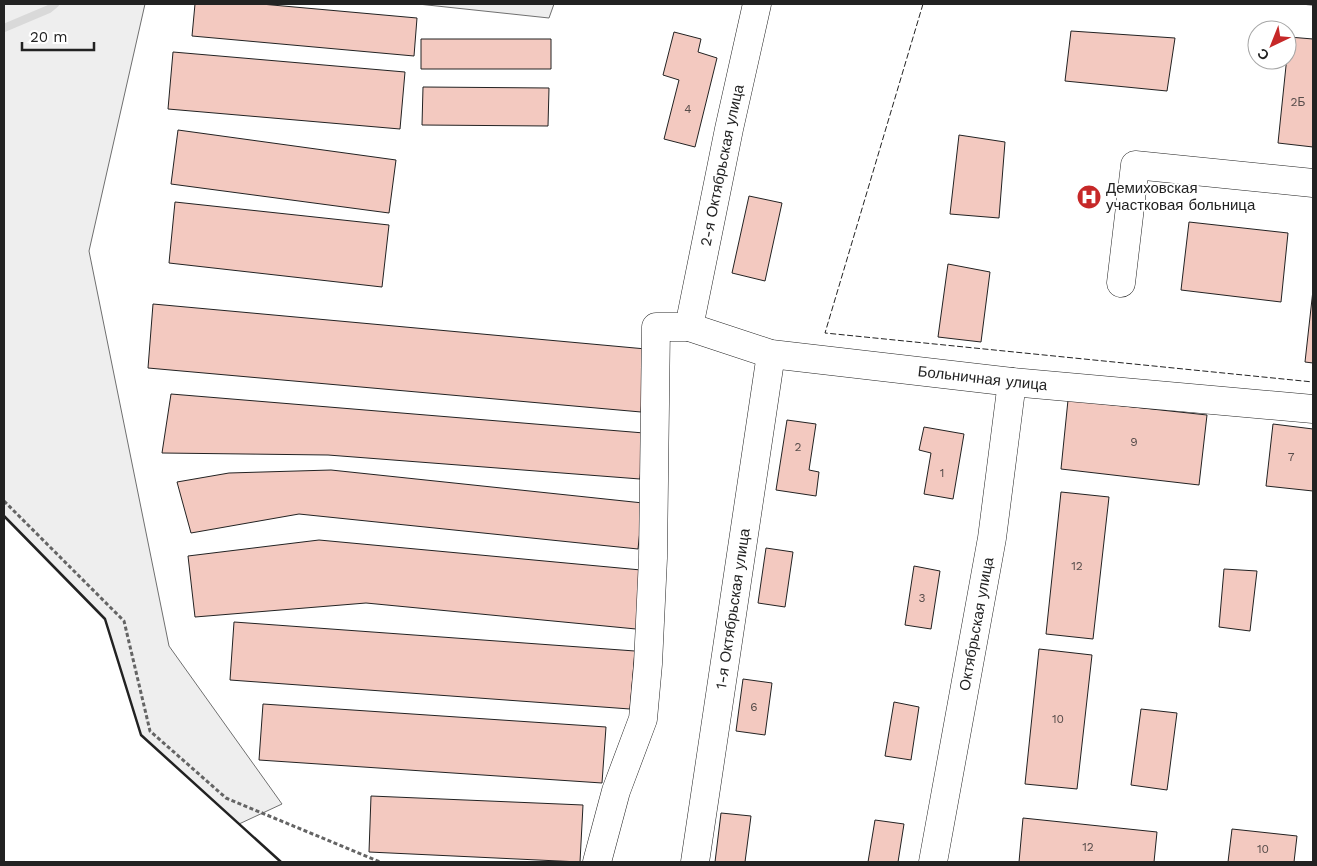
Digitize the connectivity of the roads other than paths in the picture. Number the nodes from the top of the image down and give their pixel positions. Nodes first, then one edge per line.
1 (757, 4) edge
2 (1313, 183) edge
3 (1121, 283) dead end
4 (689, 327) junction
5 (771, 354) junction
6 (1012, 382) junction
7 (1313, 410) edge
8 (597, 862) edge
9 (695, 862) edge
10 (933, 862) edge

1 - 4 lane, 2-я Октябрьская улица
2 - 3 lane
4 - 5 lane, Больничная улица
4 - 8 lane, Больничная улица
5 - 6 lane, Больничная улица
5 - 9 lane, 1-я Октябрьская улица
6 - 7 lane, Больничная улица
6 - 10 lane, Октябрьская улица

